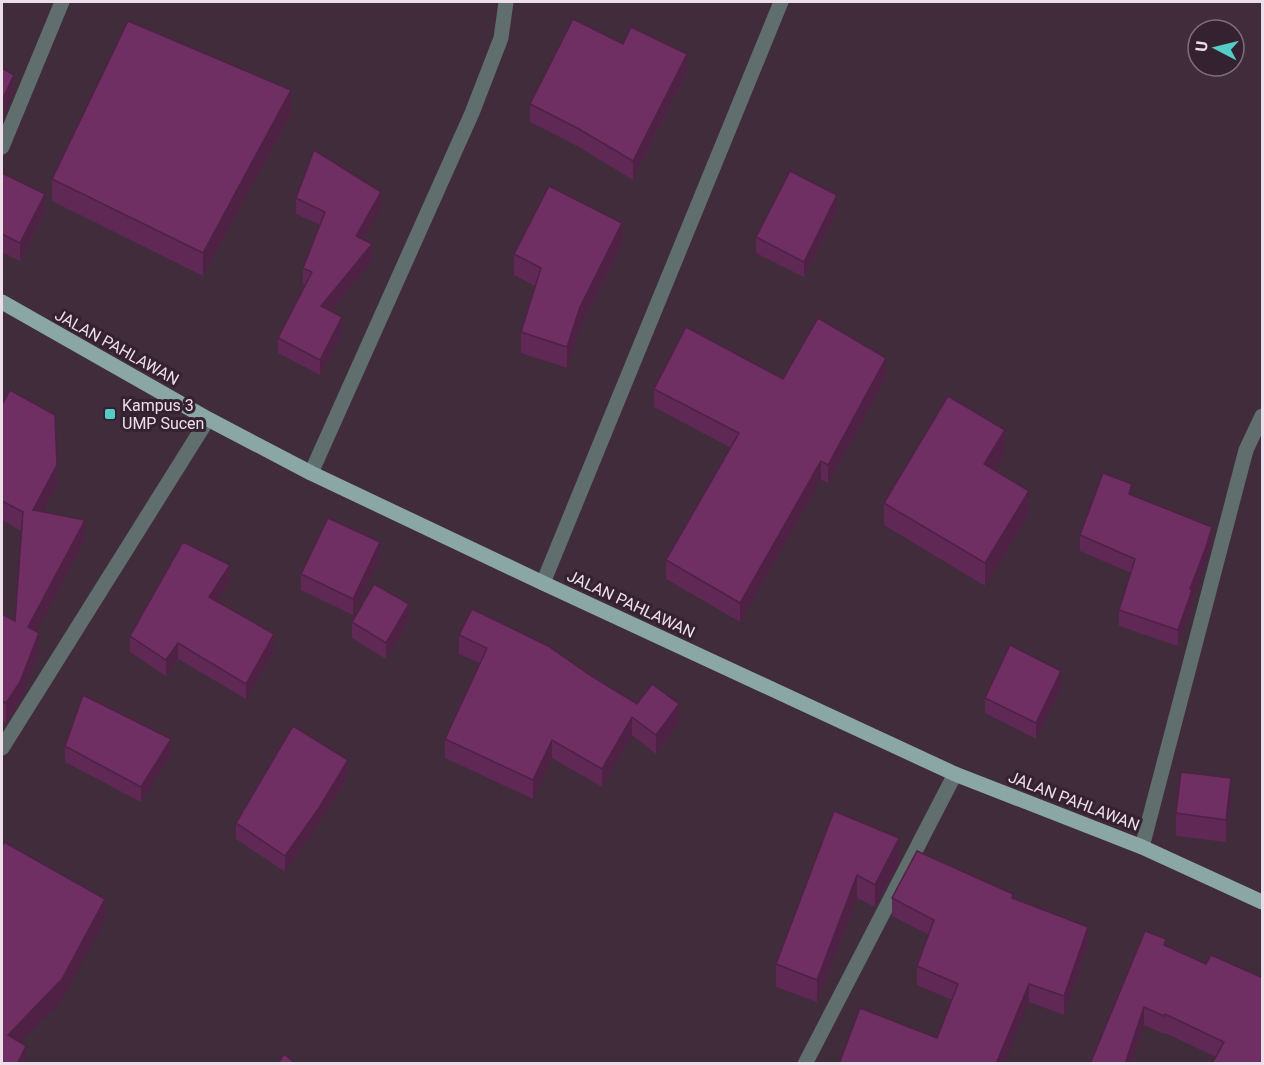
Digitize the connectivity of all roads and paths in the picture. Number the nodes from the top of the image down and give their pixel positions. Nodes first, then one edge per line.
1 (63, 2) edge
2 (506, 2) edge
3 (781, 2) edge
4 (2, 147) edge
5 (2, 302) edge
6 (1263, 416) edge
7 (208, 419) junction
8 (311, 473) junction
9 (543, 583) junction
10 (2, 748) edge
11 (955, 774) junction
12 (1142, 847) junction
13 (1263, 902) edge
14 (805, 1064) edge

1 - 4 street
2 - 8 street
3 - 9 street
5 - 7 main road, JALAN PAHLAWAN
6 - 12 street
7 - 8 main road, JALAN PAHLAWAN
7 - 10 street
8 - 9 main road, JALAN PAHLAWAN
9 - 11 main road, JALAN PAHLAWAN
11 - 12 main road, JALAN PAHLAWAN
11 - 14 street
12 - 13 main road, JALAN PAHLAWAN

